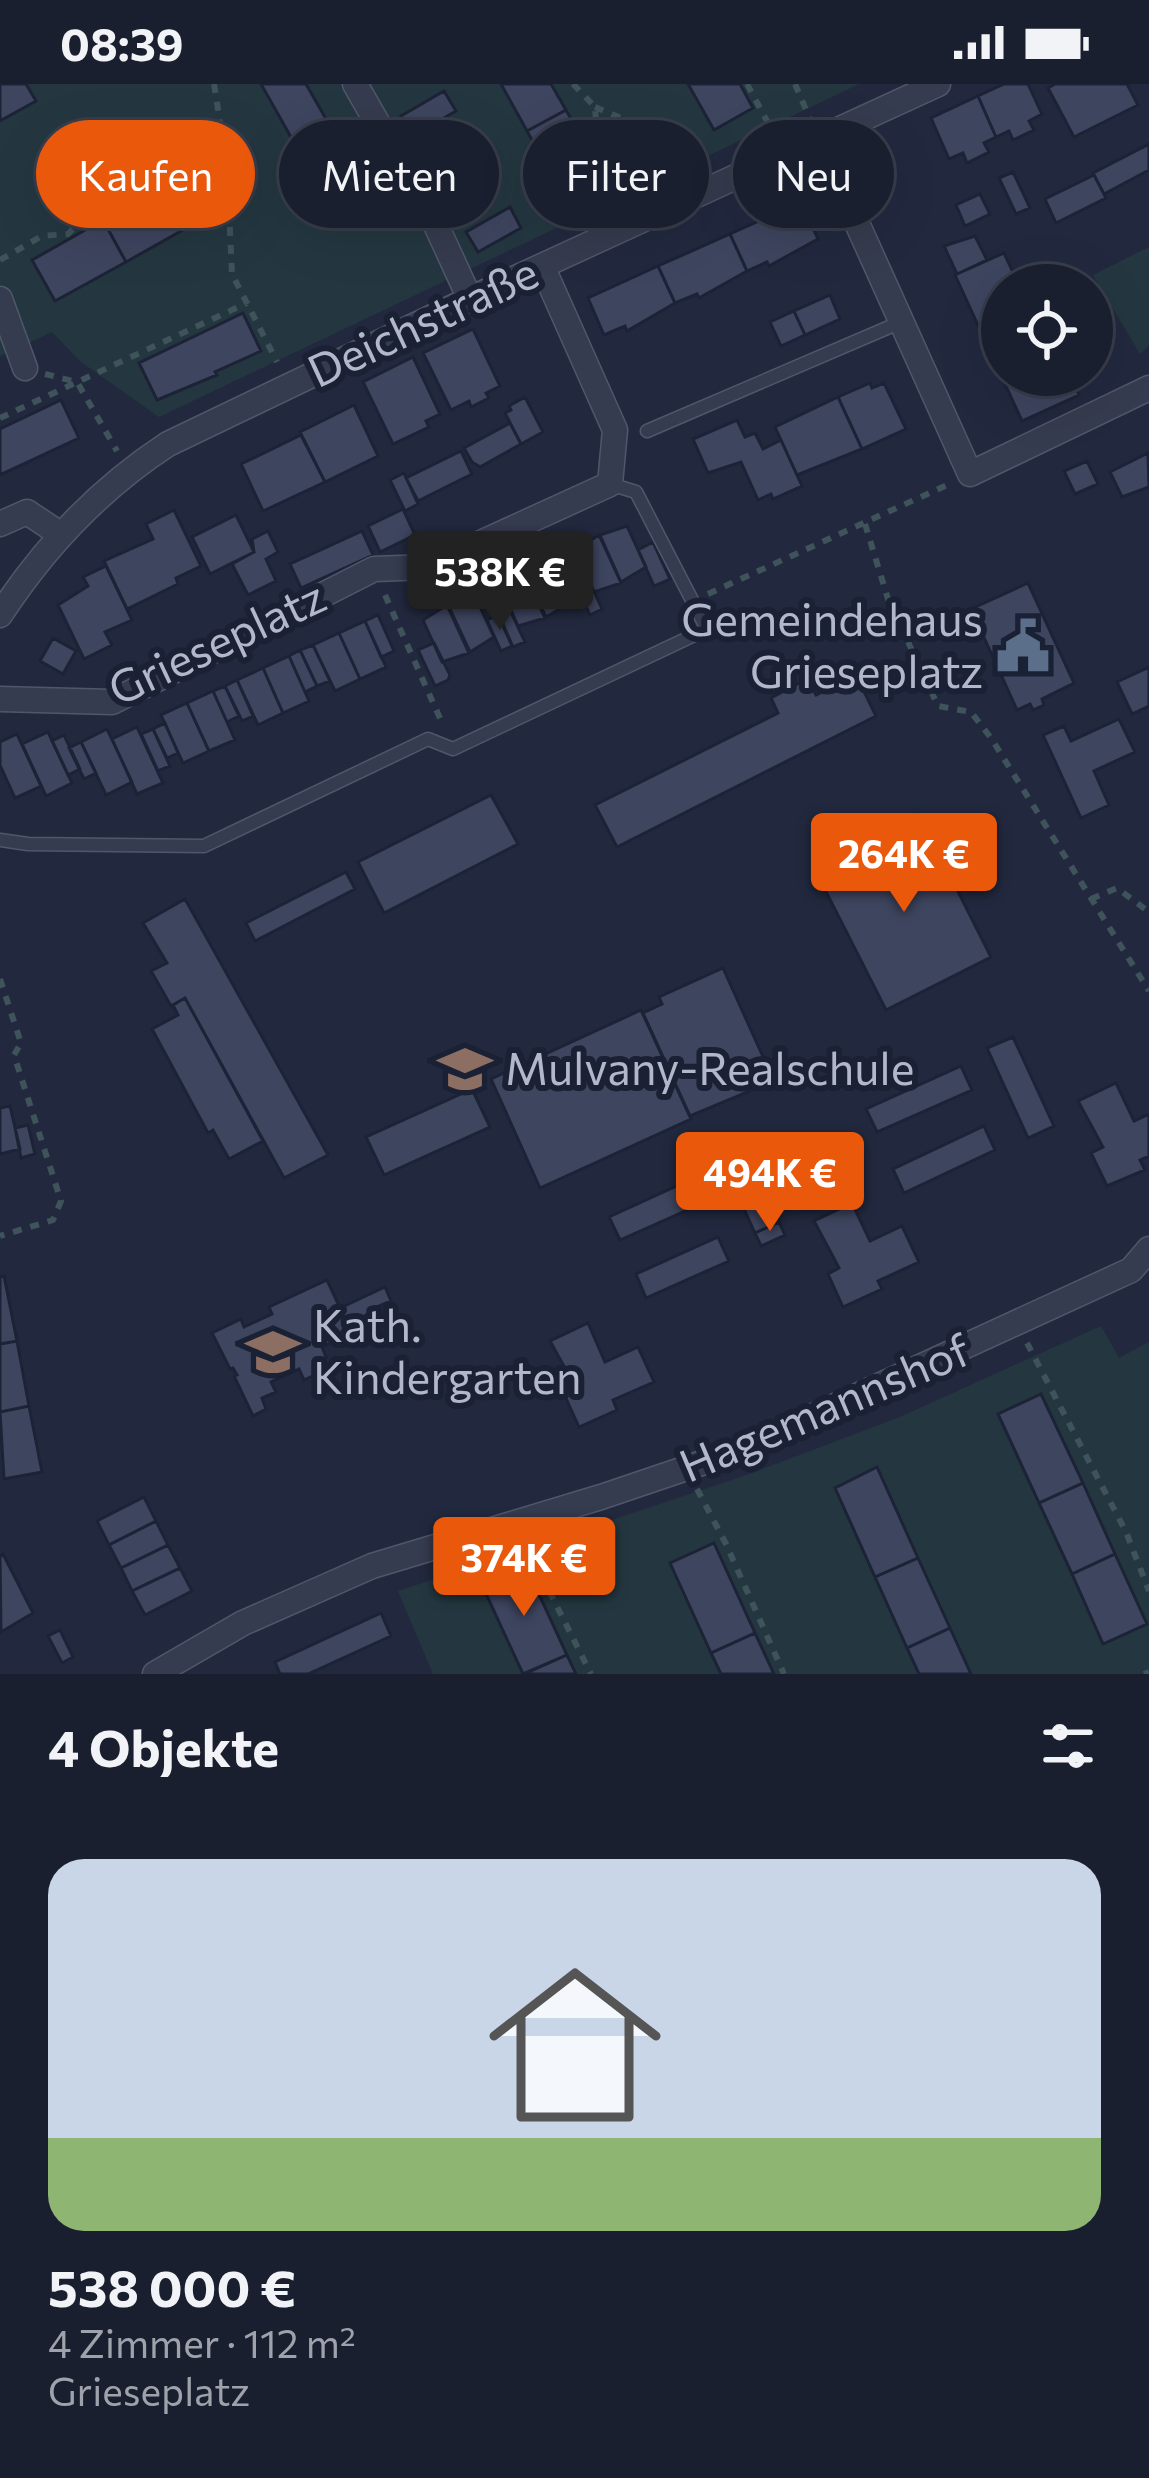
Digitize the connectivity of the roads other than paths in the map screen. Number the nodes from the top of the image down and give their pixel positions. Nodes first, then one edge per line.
1 (355, 84) edge
2 (938, 84) edge
3 (863, 120) edge
4 (733, 180) edge
5 (860, 228) edge
6 (542, 266) junction
7 (470, 298) junction
8 (0, 299) edge
9 (902, 321) junction
10 (25, 368) road end
11 (1149, 388) edge
12 (647, 431) dead end
13 (610, 484) junction
14 (0, 524) edge
15 (60, 534) junction
16 (0, 616) edge
17 (0, 699) edge
18 (0, 840) edge
19 (1149, 1250) edge
20 (155, 1674) edge

1 - 7 street
2 - 3 street, Deichstraße
4 - 6 street, Deichstraße
5 - 9 street
6 - 7 street, Deichstraße
6 - 13 street
7 - 15 street, Deichstraße
8 - 10 street
9 - 11 street
9 - 12 lane
13 - 17 street, Grieseplatz
13 - 18 lane
14 - 15 street
15 - 16 street, Deichstraße
19 - 20 street, Hagemannshof

